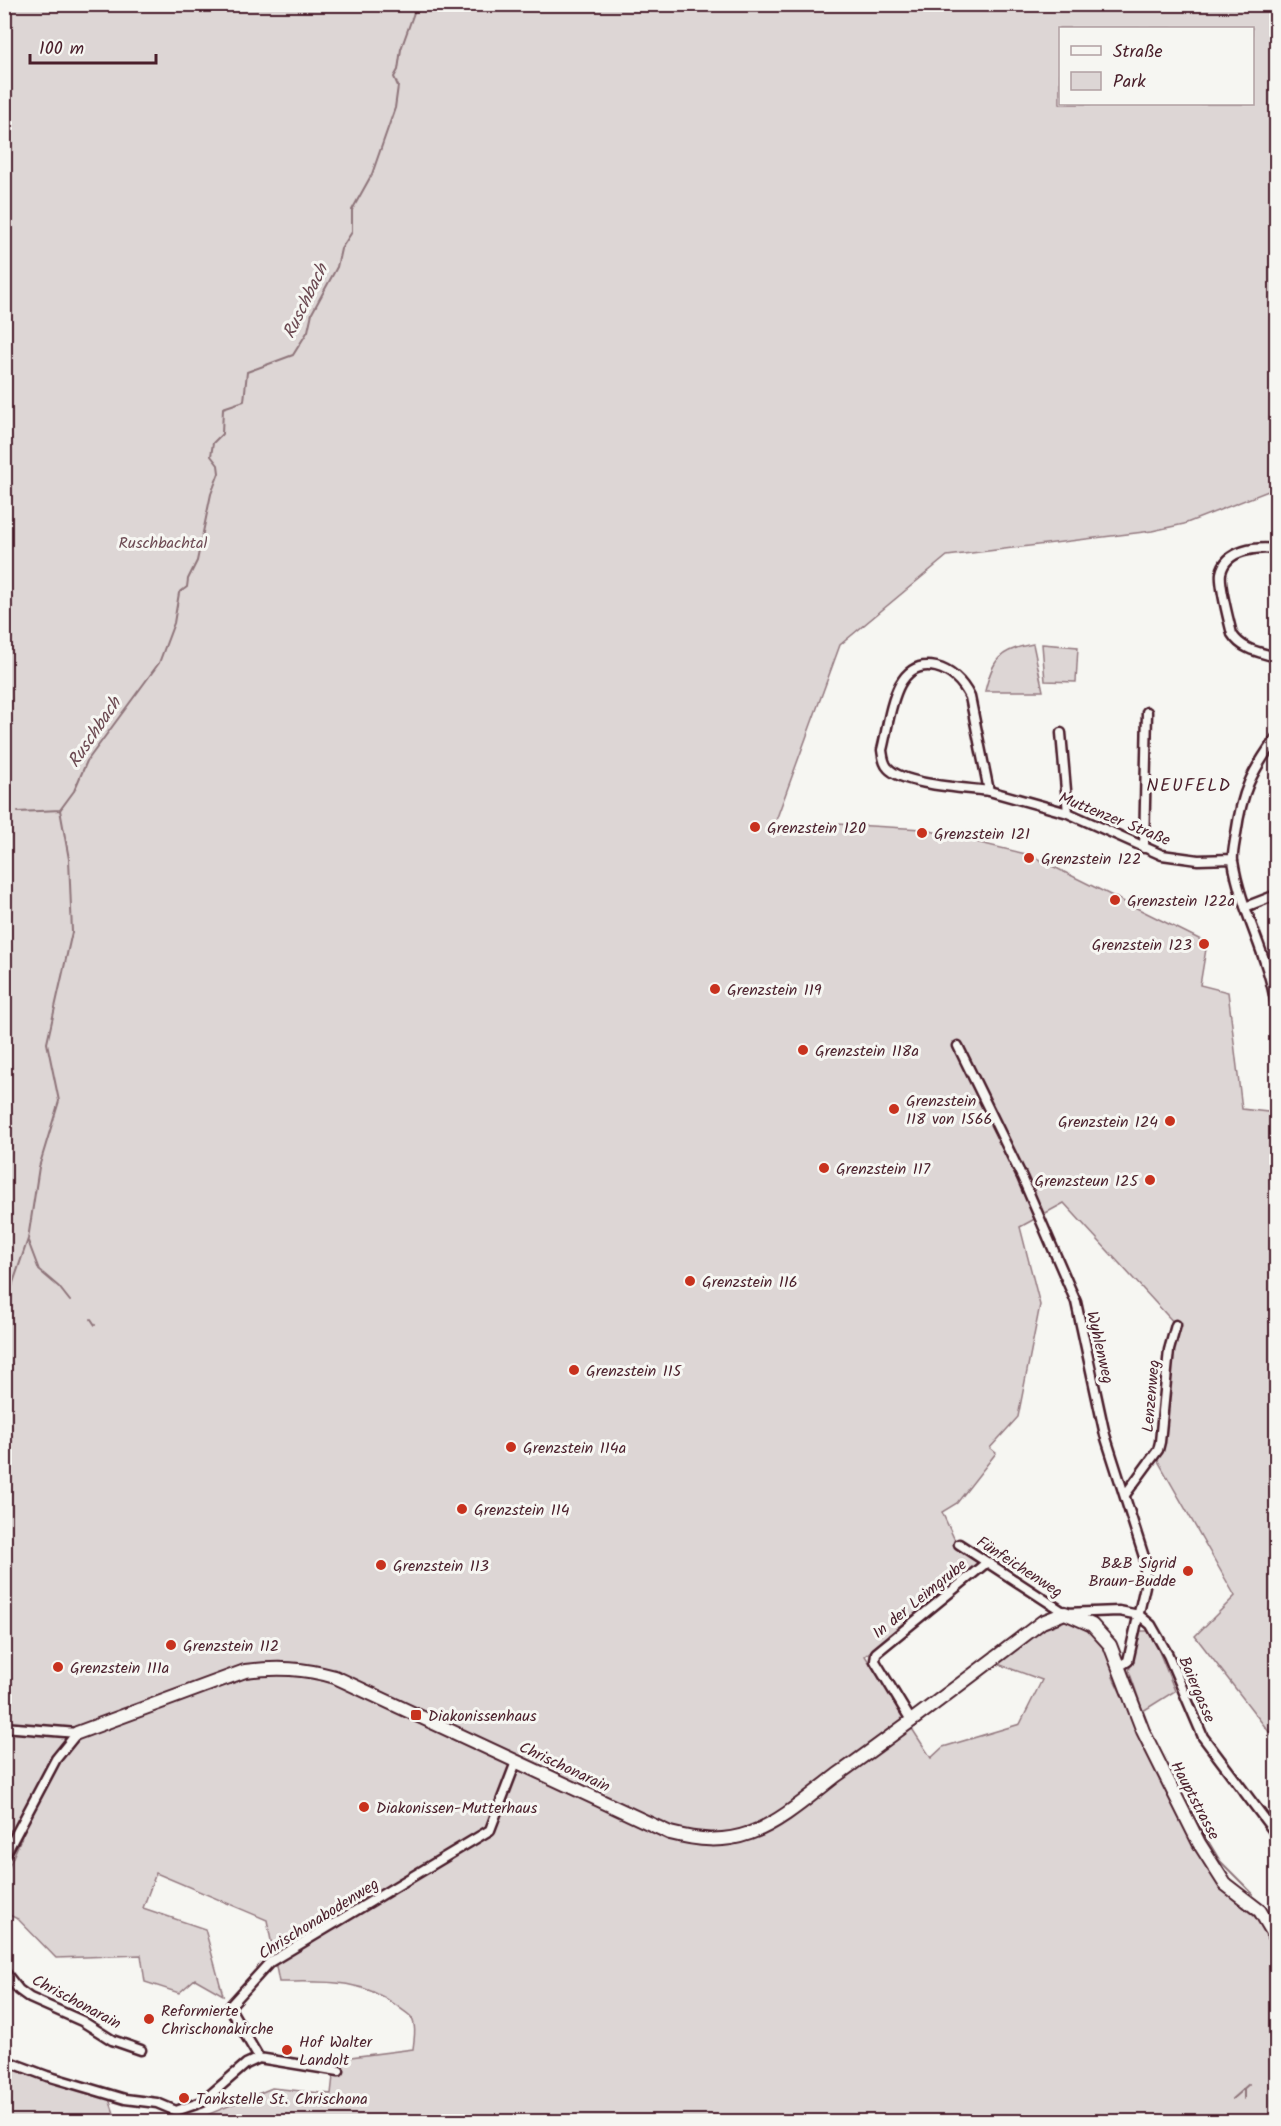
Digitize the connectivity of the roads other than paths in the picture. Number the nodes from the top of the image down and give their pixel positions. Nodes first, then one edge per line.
1 (1276, 549) edge
2 (1276, 657) edge
3 (1147, 712) dead end
4 (1061, 733) dead end
5 (1276, 738) edge
6 (989, 791) junction
7 (1068, 813) junction
8 (1144, 848) junction
9 (1232, 859) junction
10 (1276, 895) edge
11 (1245, 907) junction
12 (1276, 1007) edge
13 (958, 1046) dead end
14 (1176, 1325) dead end
15 (1125, 1495) junction
16 (959, 1544) dead end
17 (986, 1563) junction
18 (1065, 1613) junction
19 (1139, 1616) junction
20 (1118, 1662) junction
21 (912, 1722) junction
22 (4, 1727) edge
23 (77, 1733) junction
24 (516, 1762) junction
25 (1276, 1834) edge
26 (4, 1857) edge
27 (1276, 1938) edge
28 (4, 1971) edge
29 (141, 2050) dead end
30 (259, 2058) junction
31 (4, 2060) edge
32 (339, 2071) dead end

1 - 2 street
3 - 8 street
4 - 7 street
5 - 9 street
6 - 6 street, Muttenzer Straße
6 - 7 street, Muttenzer Straße
7 - 8 street, Muttenzer Straße
8 - 9 street, Muttenzer Straße
9 - 11 street
10 - 11 street
11 - 12 street
13 - 15 street, Wyhlenweg
14 - 15 street, Lenzenweg
15 - 19 street, Wyhlenweg
16 - 17 street, Fünfeichenweg
17 - 18 street, Fünfeichenweg
17 - 21 street, In der Leimgrube
18 - 19 street
18 - 20 street
18 - 21 street, Chrischonarain
19 - 20 street, Wyhlenweg
19 - 25 street, Baiergasse
20 - 27 street, Hauptstrasse
21 - 24 street, Chrischonarain
22 - 23 street
23 - 24 street, Chrischonarain
23 - 26 street
24 - 30 street, Chrischonabodenweg
28 - 29 street, Chrischonarain
30 - 31 street
30 - 32 street

